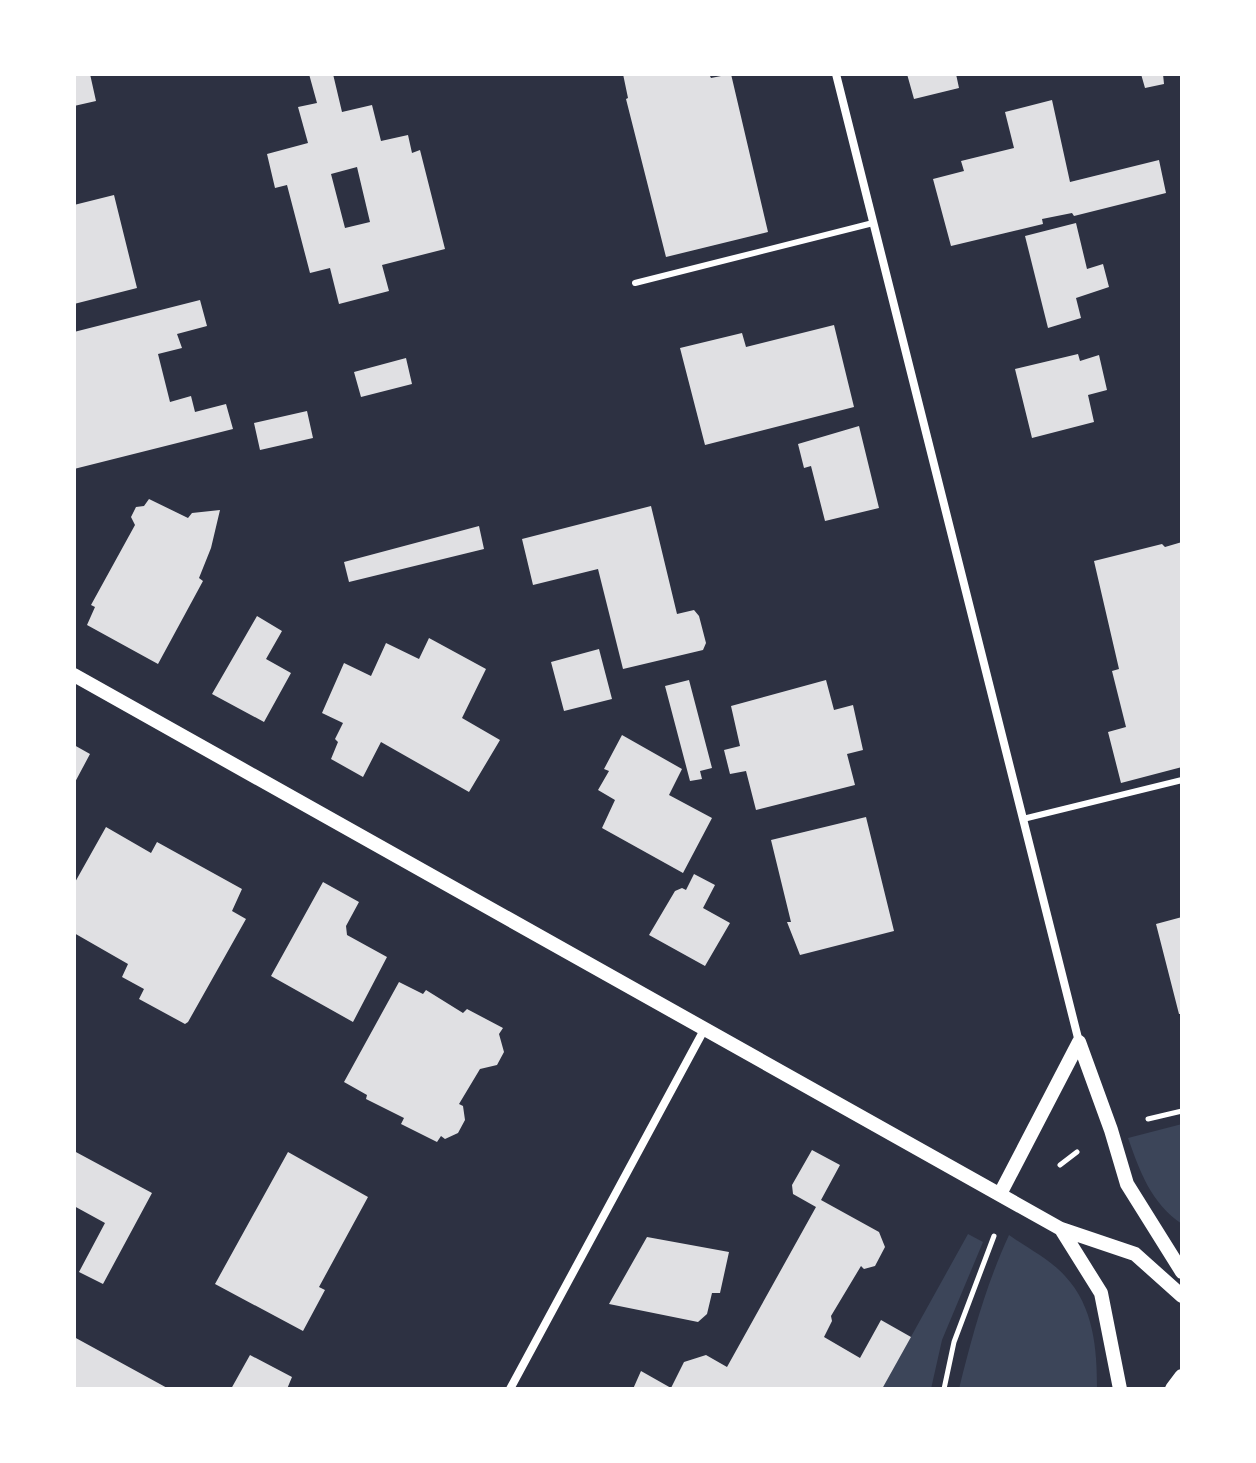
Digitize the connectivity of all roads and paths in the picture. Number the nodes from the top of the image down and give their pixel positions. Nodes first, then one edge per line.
1 (836, 74) edge
2 (873, 223) junction
3 (635, 283) dead end
4 (74, 675) edge
5 (1182, 780) edge
6 (1023, 819) junction
7 (705, 1028) junction
8 (1079, 1042) junction
9 (1182, 1111) edge
10 (1139, 1121) dead end
11 (1089, 1143) dead end
12 (1054, 1169) dead end
13 (1000, 1194) junction
14 (997, 1228) dead end
15 (1061, 1229) junction
16 (1182, 1272) edge
17 (1182, 1296) edge
18 (1182, 1377) edge
19 (510, 1389) edge
20 (944, 1389) edge
21 (1120, 1389) edge
22 (1173, 1389) edge

1 - 2 street
2 - 3 lane
2 - 6 street
4 - 7 street
5 - 6 lane
6 - 8 street
7 - 13 street
7 - 19 street
8 - 13 street
8 - 16 street
9 - 10 path
11 - 12 path
13 - 15 street
14 - 20 path
15 - 17 street
15 - 21 street
18 - 22 main road

